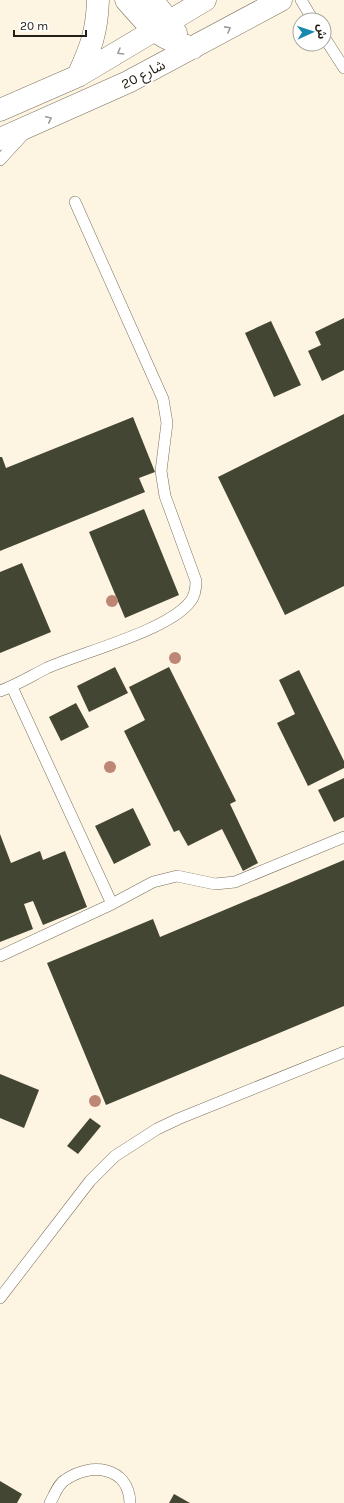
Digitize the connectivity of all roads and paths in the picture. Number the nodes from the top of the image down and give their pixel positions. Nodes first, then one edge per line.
1 (98, 0) edge
2 (126, 0) edge
3 (152, 0) edge
4 (205, 0) edge
5 (281, 0) edge
6 (301, 0) edge
7 (308, 12) edge
8 (161, 26) junction
9 (332, 49) edge
10 (183, 50) junction
11 (344, 68) edge
12 (78, 76) junction
13 (0, 110) edge
14 (29, 128) junction
15 (0, 139) edge
16 (0, 160) edge
17 (75, 202) dead end
18 (12, 686) junction
19 (0, 691) edge
20 (344, 837) edge
21 (112, 904) junction
22 (0, 956) edge
23 (344, 1052) edge
24 (0, 1298) edge
25 (50, 1503) edge
26 (130, 1503) edge

1 - 12 main road
2 - 8 main road
3 - 8 main road
4 - 8 main road, شارع 20
10 -> 5 main road, شارع 20
6 - 7 lane
8 - 10 main road
8 -> 12 main road, شارع 20
9 - 11 lane
14 -> 10 main road, شارع 20
12 - 13 main road, شارع 20
14 - 15 main road, شارع 20
14 - 16 lane
17 - 18 lane
18 - 19 lane
18 - 21 lane
20 - 21 lane
21 - 22 lane
23 - 24 lane
25 - 26 lane

